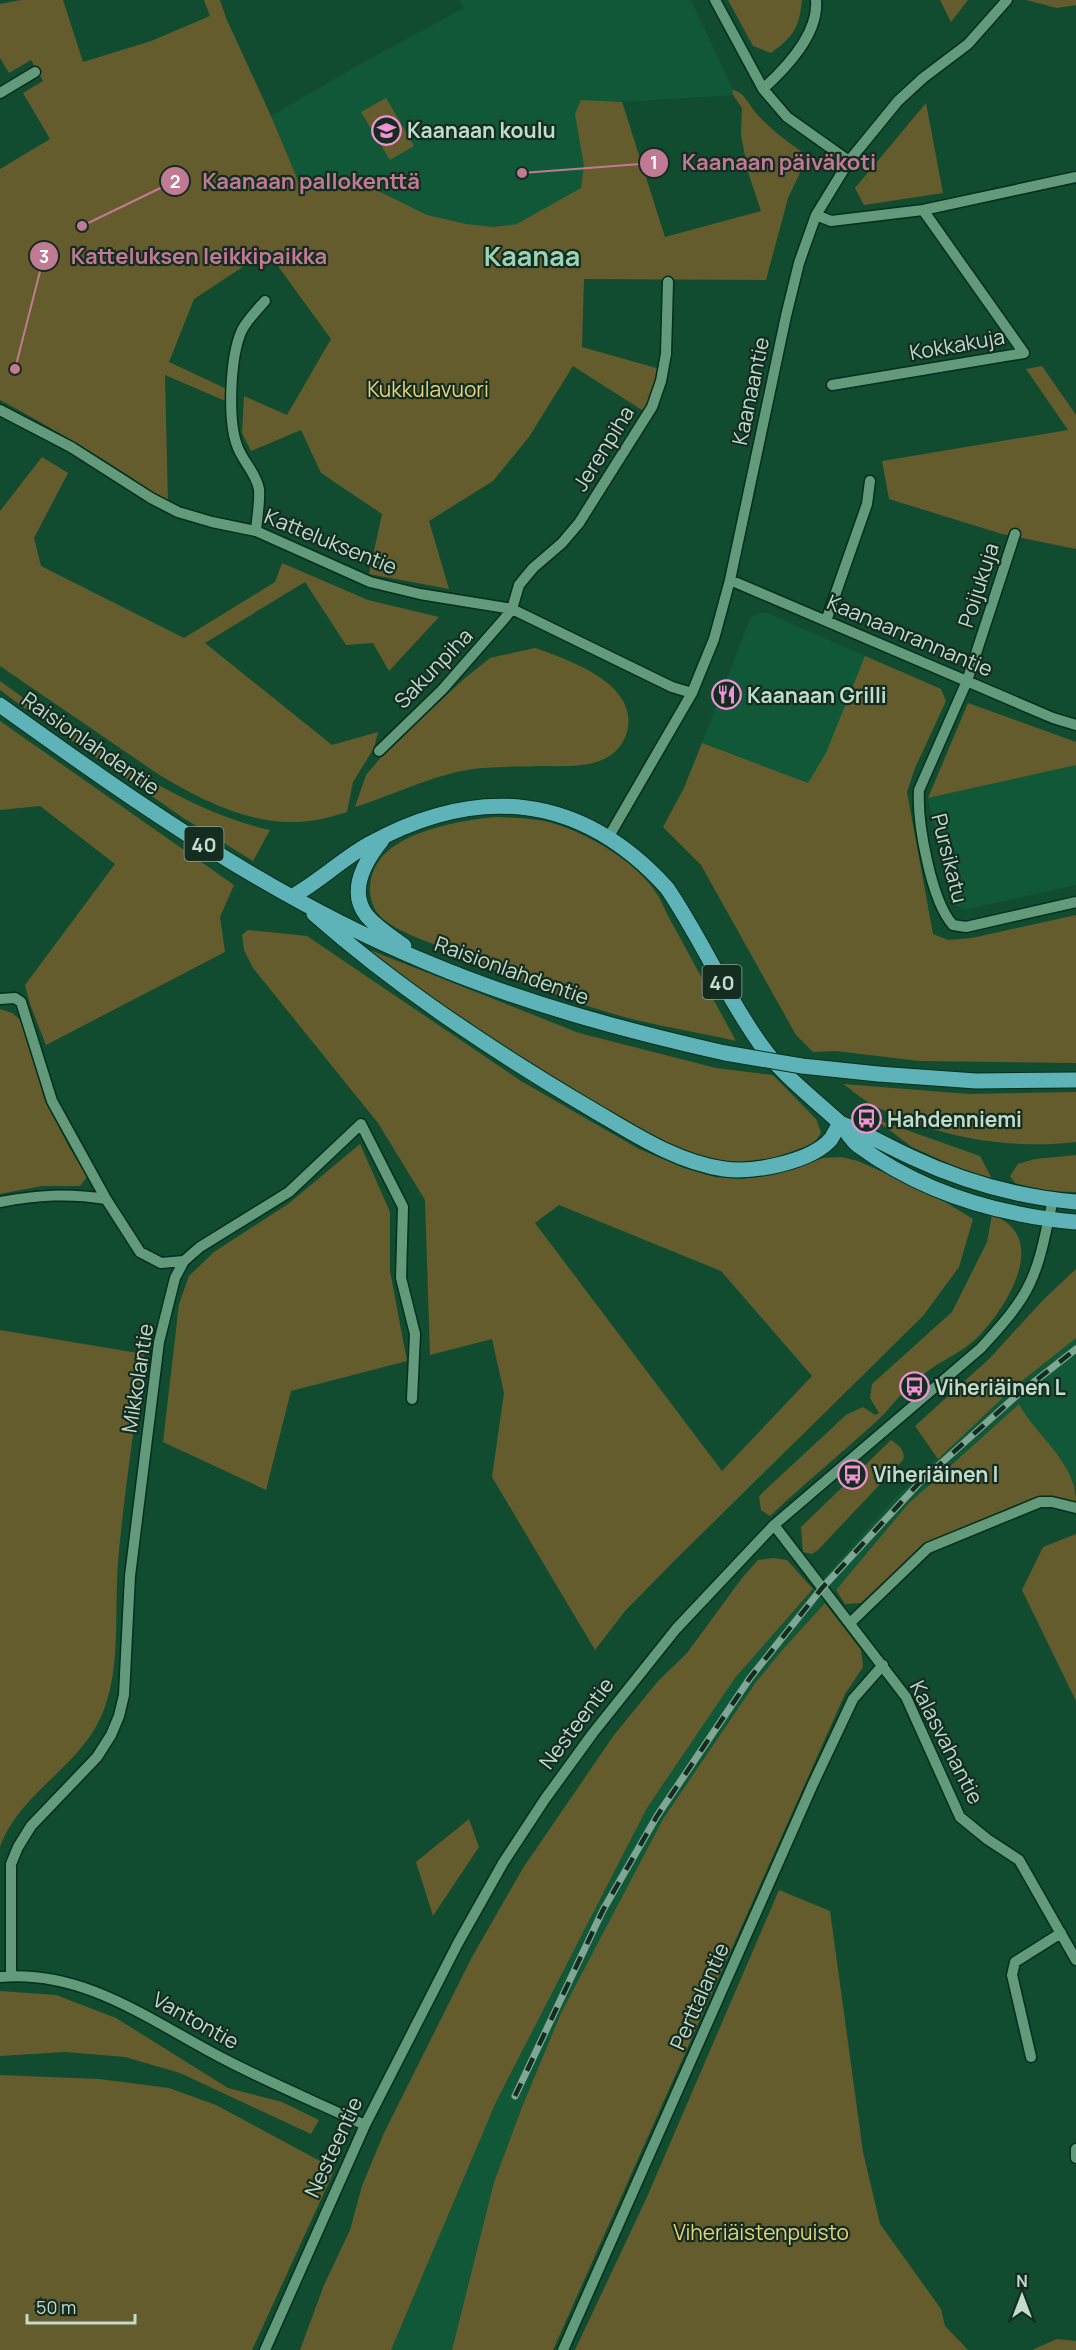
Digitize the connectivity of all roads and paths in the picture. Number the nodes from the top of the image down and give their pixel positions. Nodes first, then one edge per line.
1 (715, 0) edge
2 (816, 0) edge
3 (1007, 0) edge
4 (35, 72) dead end
5 (763, 89) junction
6 (0, 93) edge
7 (849, 161) junction
8 (1076, 177) edge
9 (923, 210) junction
10 (816, 215) junction
11 (668, 282) dead end
12 (265, 301) dead end
13 (832, 385) dead end
14 (0, 410) edge
15 (870, 481) dead end
16 (256, 531) junction
17 (1015, 534) dead end
18 (730, 580) junction
19 (512, 609) junction
20 (826, 621) junction
21 (967, 681) junction
22 (692, 693) junction
23 (0, 705) edge
24 (1076, 725) edge
25 (379, 751) dead end
26 (387, 835) junction
27 (608, 838) junction
28 (293, 896) junction
29 (1076, 902) edge
30 (426, 962) junction
31 (0, 999) edge
32 (1076, 1080) edge
33 (840, 1123) junction
34 (106, 1199) junction
35 (1053, 1200) junction
36 (0, 1202) edge
37 (1076, 1202) edge
38 (1048, 1219) junction
39 (1076, 1222) edge
40 (184, 1261) junction
41 (412, 1398) dead end
42 (1076, 1508) edge
43 (774, 1525) junction
44 (850, 1623) junction
45 (883, 1665) junction
46 (1061, 1933) junction
47 (1076, 1960) edge
48 (6, 1976) edge
49 (1031, 2057) dead end
50 (365, 2125) junction
51 (1076, 2149) edge
52 (1076, 2158) edge
53 (265, 2350) edge
54 (563, 2350) edge

1 - 5 street
2 - 5 street
3 - 7 street, Kaanaantie
4 - 6 street
5 - 7 street
7 - 10 street, Kaanaantie
8 - 9 street
9 - 10 street
9 - 13 street, Kokkakuja
10 - 18 street, Kaanaantie
11 - 19 street, Jerenpiha
12 - 16 street
14 - 16 street, Katteluksentie
15 - 20 street
16 - 19 street, Katteluksentie
17 - 21 street, Poijukuja
18 - 20 street, Kaanaanrannantie
18 - 22 street, Kaanaantie
19 - 22 street, Katteluksentie
19 - 25 street, Sakunpiha
20 - 21 street, Kaanaanrannantie
21 - 24 street, Kaanaanrannantie
21 - 29 street, Pursikatu
22 - 27 street, Kaanaantie
23 - 28 main road, Raisionlahdentie / 40
26 - 27 main road, 40
26 - 28 main road, 40
26 - 30 main road
27 - 33 main road, 40
28 - 30 main road, Raisionlahdentie
28 - 33 main road
30 - 32 main road, Raisionlahdentie, bridge
31 - 34 street
33 - 35 main road, 40
33 - 38 main road, 40
34 - 36 street
34 - 40 street
35 - 37 main road, 40
35 - 38 street, Nesteentie
38 - 39 main road, 40
38 - 43 street, Nesteentie
40 - 41 street, Mikkolantie
40 - 48 street, Mikkolantie
42 - 44 street
43 - 44 street, Kalasvahantie
43 - 50 street, Nesteentie
44 - 45 street, Kalasvahantie
45 - 46 street, Kalasvahantie
45 - 54 street, Perttalantie
46 - 47 street, Kalasvahantie
46 - 49 street
48 - 50 street, Vantontie
50 - 53 street, Nesteentie
51 - 52 street

